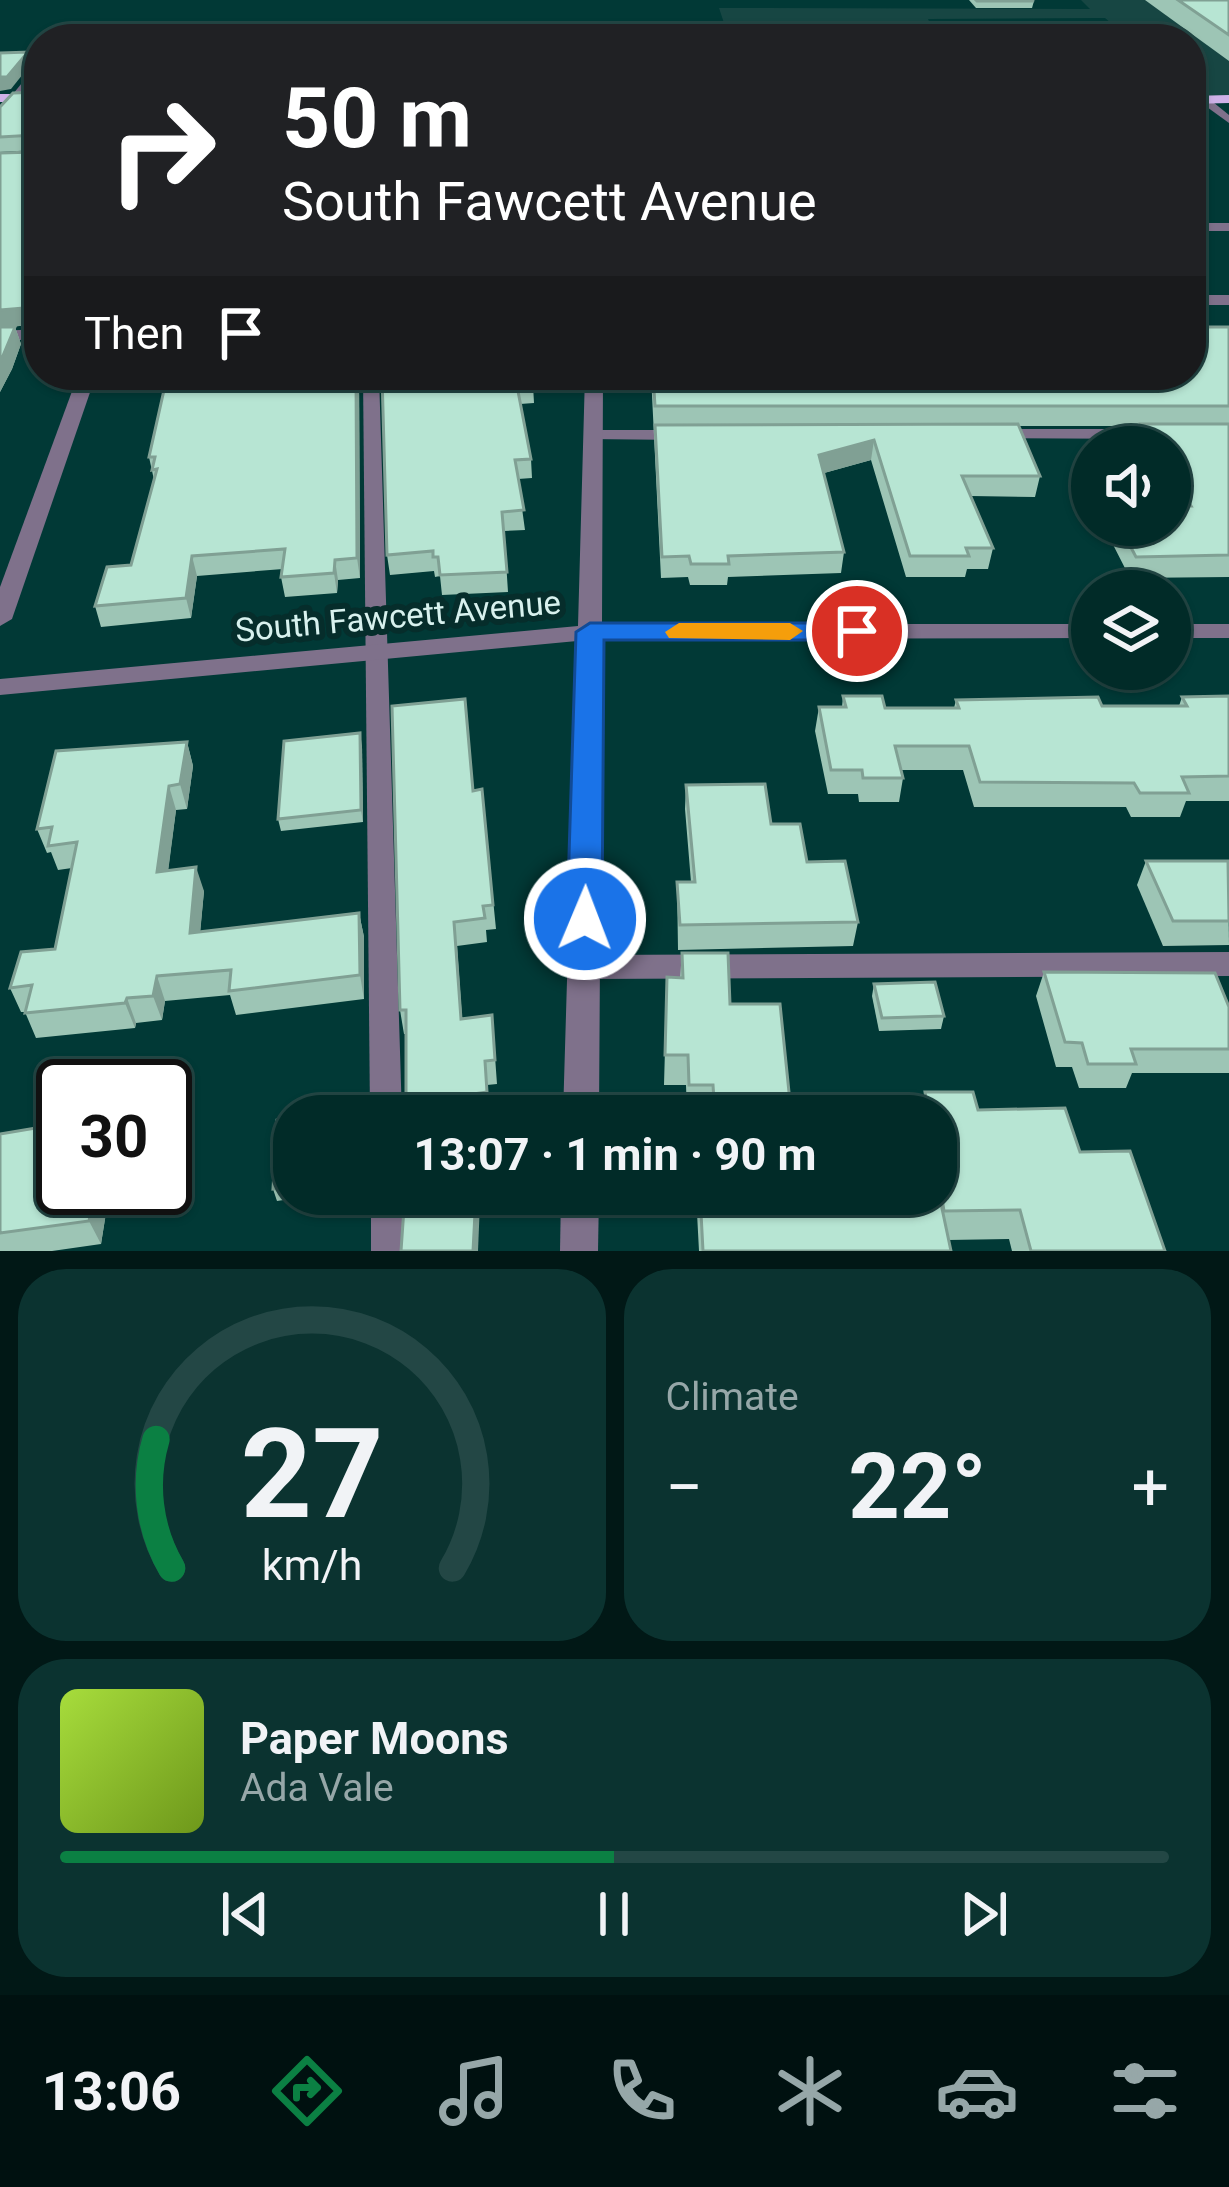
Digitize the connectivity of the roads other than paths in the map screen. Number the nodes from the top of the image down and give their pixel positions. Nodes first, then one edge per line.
1 (7, 98) edge
2 (0, 117) edge
3 (82, 390) edge
4 (371, 390) edge
5 (594, 390) edge
6 (972, 434) edge
7 (1071, 434) edge
8 (692, 435) edge
9 (593, 436) junction
10 (0, 619) edge
11 (1071, 631) edge
12 (1191, 631) edge
13 (1229, 631) edge
14 (590, 632) junction
15 (376, 652) junction
16 (0, 687) edge
17 (1229, 964) edge
18 (584, 967) junction
19 (386, 1095) edge
20 (581, 1095) edge
21 (387, 1215) edge
22 (580, 1215) edge
23 (388, 1251) edge
24 (579, 1251) edge

1 - 2 lane
3 - 10 street
4 - 15 lane
5 - 9 street
6 - 7 lane
8 - 9 lane
9 - 14 street
11 - 14 street, South Fawcett Avenue
12 - 13 street
14 - 15 street, South Fawcett Avenue
14 - 18 street
15 - 16 street, South Fawcett Avenue
15 - 19 lane
17 - 18 lane
18 - 20 street
21 - 23 lane
22 - 24 street

